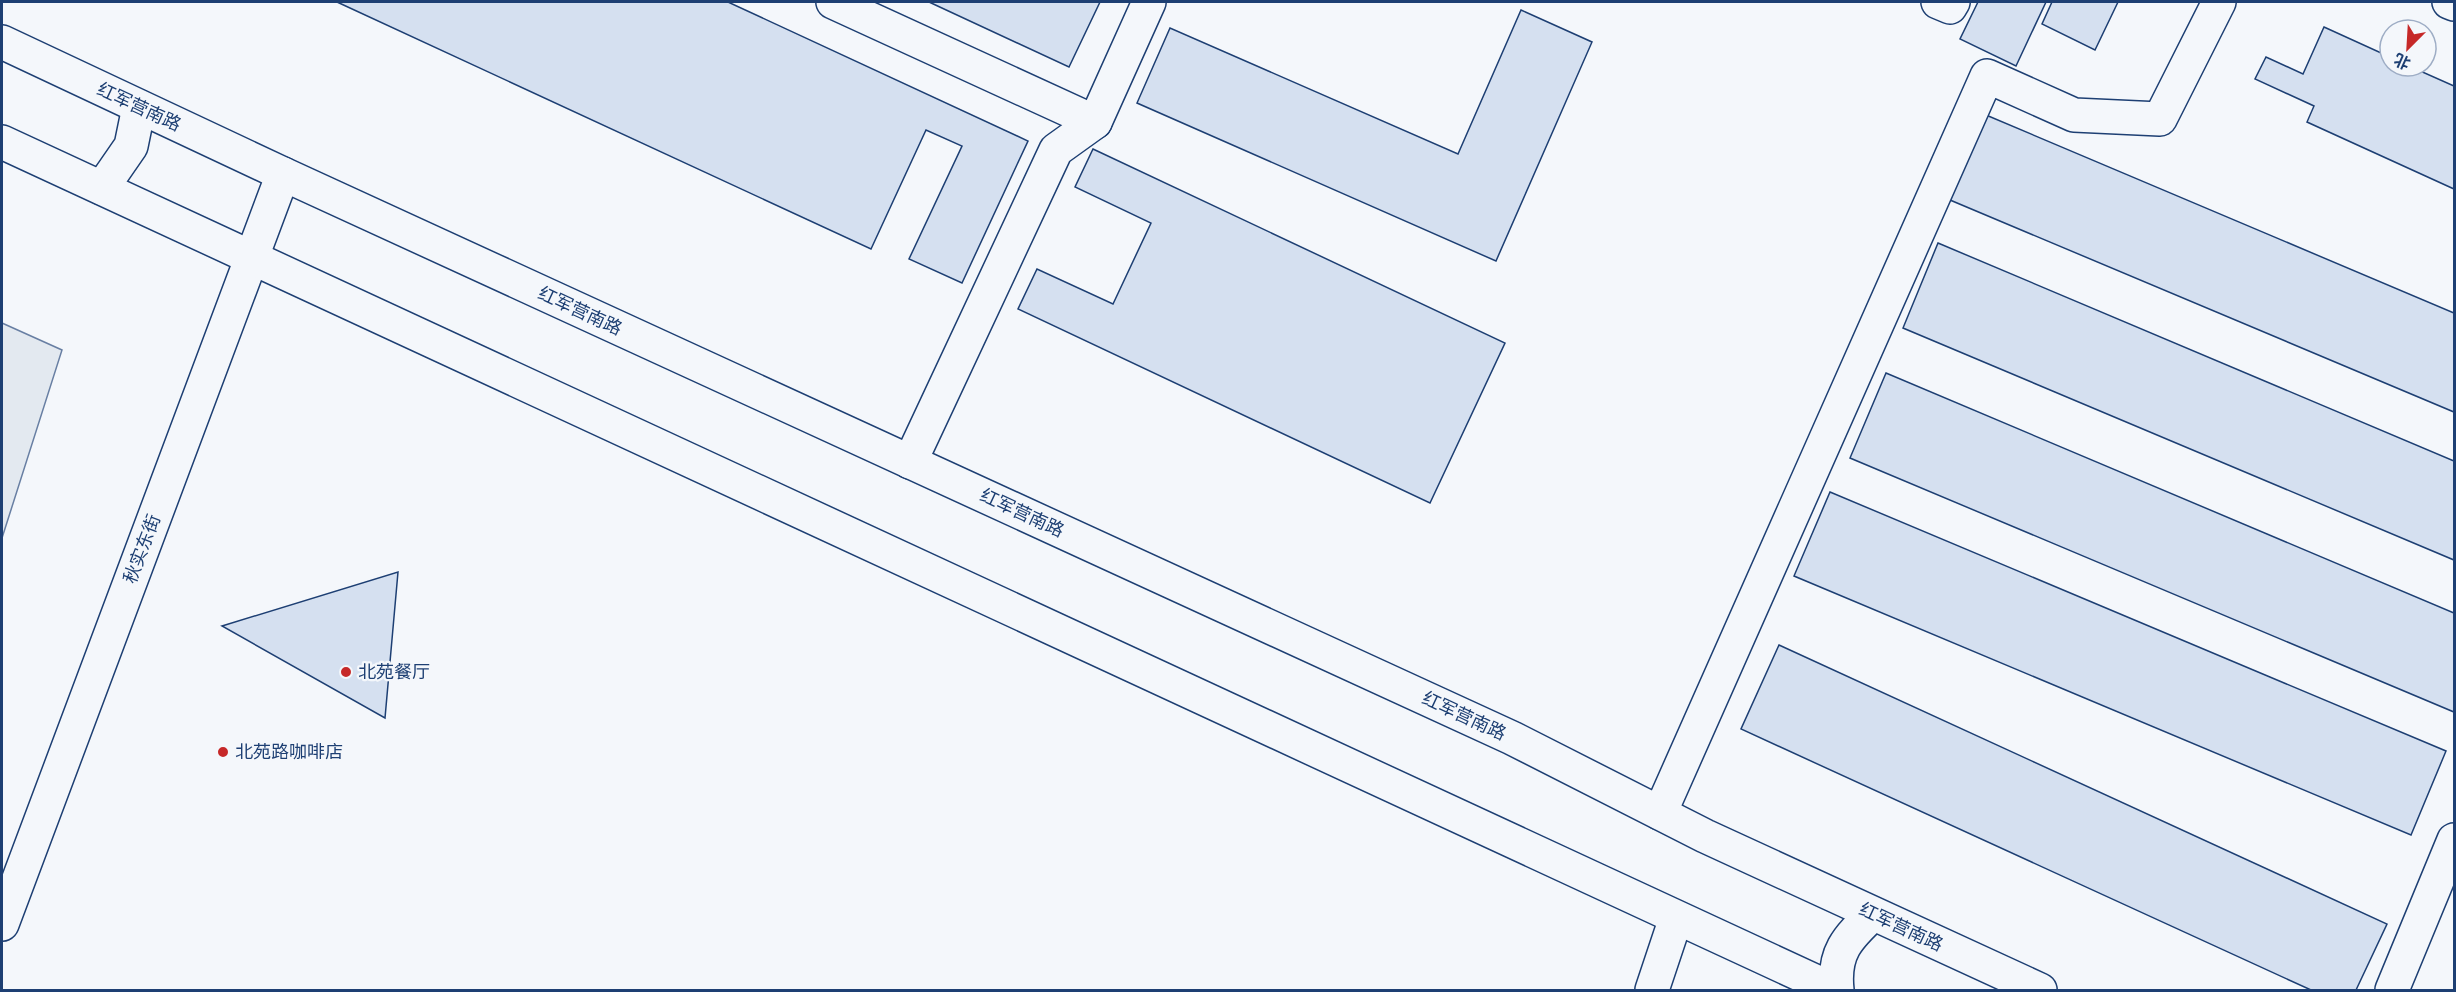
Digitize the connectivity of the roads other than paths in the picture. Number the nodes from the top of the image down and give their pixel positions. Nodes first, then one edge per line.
1 (833, 2) edge
2 (1149, 2) edge
3 (1938, 2) edge
4 (1953, 2) edge
5 (2219, 2) edge
6 (2449, 2) edge
7 (2454, 4) edge
8 (2, 42) edge
9 (139, 107) junction
10 (1095, 122) junction
11 (2, 141) edge
12 (283, 174) junction
13 (102, 188) junction
14 (252, 258) junction
15 (910, 462) junction
16 (1660, 813) junction
17 (2454, 840) edge
18 (1874, 914) junction
19 (1676, 918) junction
20 (2, 924) edge
21 (1652, 990) edge
22 (1836, 990) edge
23 (2040, 990) edge
24 (2392, 990) edge

1 - 10 main road
2 - 10 main road
3 - 4 main road
5 - 16 main road
6 - 7 main road
8 - 9 main road, 红军营南路
9 - 12 main road, 红军营南路
9 - 13 main road
10 - 15 main road
11 - 13 main road
12 - 14 main road, 秋实东街
12 - 15 main road, 红军营南路
13 - 14 main road
14 - 19 main road
14 - 20 main road, 秋实东街
15 - 16 main road, 红军营南路
16 - 18 main road, 红军营南路
17 - 24 main road
18 - 22 main road
18 - 23 main road, 红军营南路
19 - 21 main road
19 - 22 main road

